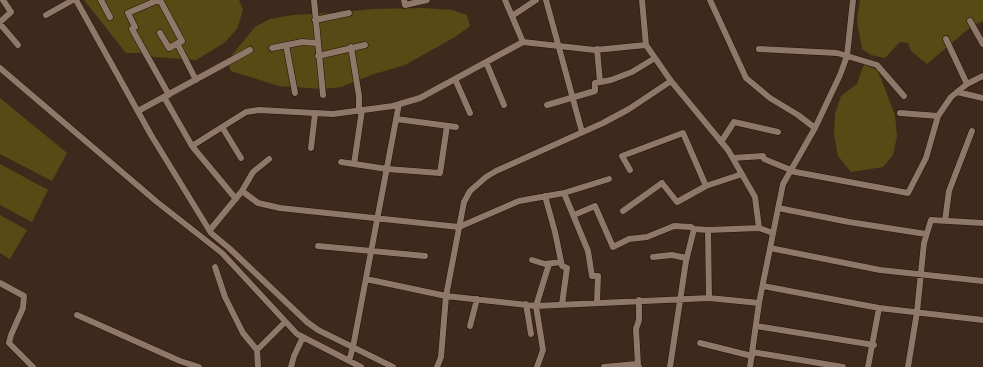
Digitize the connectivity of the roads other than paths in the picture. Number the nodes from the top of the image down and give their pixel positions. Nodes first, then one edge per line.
1 (2, 0) edge
2 (73, 0) edge
3 (76, 0) edge
4 (101, 0) edge
5 (159, 0) edge
6 (314, 0) edge
7 (404, 0) edge
8 (427, 0) edge
9 (506, 0) edge
10 (536, 0) edge
11 (546, 0) edge
12 (642, 0) edge
13 (710, 0) edge
14 (853, 0) edge
15 (349, 13) dead end
16 (46, 15) dead end
17 (512, 16) junction
18 (110, 17) dead end
19 (315, 20) junction
20 (970, 22) dead end
21 (0, 23) edge
22 (160, 33) dead end
23 (946, 39) dead end
24 (523, 42) junction
25 (317, 43) junction
26 (983, 44) edge
27 (18, 45) dead end
28 (178, 45) junction
29 (286, 45) junction
30 (365, 45) dead end
31 (646, 45) junction
32 (558, 46) junction
33 (351, 47) junction
34 (272, 48) dead end
35 (596, 49) junction
36 (758, 49) dead end
37 (250, 50) dead end
38 (318, 56) junction
39 (847, 56) junction
40 (655, 58) junction
41 (486, 62) junction
42 (0, 68) edge
43 (983, 76) edge
44 (455, 79) junction
45 (196, 80) junction
46 (600, 82) junction
47 (671, 82) junction
48 (967, 84) junction
49 (957, 92) junction
50 (295, 93) dead end
51 (323, 95) dead end
52 (167, 96) junction
53 (904, 96) dead end
54 (572, 98) junction
55 (983, 98) edge
56 (399, 104) junction
57 (504, 104) dead end
58 (547, 105) dead end
59 (360, 110) junction
60 (138, 111) junction
61 (470, 113) dead end
62 (900, 113) dead end
63 (315, 114) junction
64 (938, 116) junction
65 (396, 119) junction
66 (447, 126) junction
67 (222, 127) junction
68 (456, 127) dead end
69 (815, 128) junction
70 (972, 131) dead end
71 (582, 132) junction
72 (778, 132) dead end
73 (721, 142) junction
74 (192, 146) junction
75 (311, 148) dead end
76 (241, 158) dead end
77 (733, 158) junction
78 (269, 159) dead end
79 (341, 162) dead end
80 (354, 164) junction
81 (387, 169) junction
82 (630, 170) dead end
83 (790, 171) junction
84 (742, 174) junction
85 (609, 179) dead end
86 (706, 186) junction
87 (242, 191) junction
88 (564, 193) junction
89 (545, 196) junction
90 (236, 199) junction
91 (778, 208) junction
92 (623, 211) dead end
93 (574, 215) junction
94 (377, 219) junction
95 (945, 221) junction
96 (983, 223) edge
97 (459, 227) junction
98 (759, 228) junction
99 (694, 229) junction
100 (708, 230) junction
101 (211, 232) junction
102 (773, 232) junction
103 (926, 234) junction
104 (205, 238) junction
105 (318, 246) dead end
106 (770, 248) junction
107 (371, 250) junction
108 (425, 256) dead end
109 (653, 257) dead end
110 (686, 258) junction
111 (532, 260) dead end
112 (561, 262) junction
113 (549, 264) junction
114 (214, 267) dead end
115 (922, 274) junction
116 (366, 279) junction
117 (983, 281) edge
118 (0, 283) edge
119 (762, 286) junction
120 (446, 296) junction
121 (709, 298) junction
122 (477, 299) junction
123 (681, 299) junction
124 (639, 300) junction
125 (597, 302) junction
126 (759, 303) junction
127 (526, 304) junction
128 (562, 304) junction
129 (536, 306) junction
130 (879, 308) junction
131 (918, 312) junction
132 (77, 315) dead end
133 (983, 320) edge
134 (285, 322) junction
135 (470, 326) dead end
136 (756, 326) junction
137 (531, 334) dead end
138 (303, 337) junction
139 (700, 343) dead end
140 (874, 344) junction
141 (354, 347) junction
142 (257, 350) junction
143 (752, 354) junction
144 (349, 361) junction
145 (639, 366) edge
146 (33, 367) edge
147 (199, 367) edge
148 (258, 367) edge
149 (291, 367) edge
150 (361, 367) edge
151 (393, 367) edge
152 (437, 367) edge
153 (537, 367) edge
154 (604, 367) edge
155 (670, 367) edge
156 (750, 367) edge
157 (843, 367) edge
158 (868, 367) edge
159 (908, 367) edge

1 - 21 street
2 - 16 street
3 - 60 street
4 - 18 street
5 - 28 street
5 - 52 street
6 - 19 street
7 - 8 street
9 - 17 street
10 - 17 street
11 - 32 street
12 - 31 street
13 - 69 street
14 - 39 street
15 - 19 street
17 - 24 street
19 - 25 street
20 - 26 street
21 - 27 street
22 - 28 street
23 - 48 street
24 - 32 street
24 - 41 street
25 - 29 street
25 - 38 street
28 - 45 street
29 - 34 street
29 - 50 street
30 - 33 street
31 - 35 street
31 - 40 street
32 - 35 street
32 - 54 street
33 - 38 street
33 - 59 street
35 - 46 street
36 - 39 street
37 - 45 street
38 - 51 street
39 - 53 street
39 - 69 street
40 - 46 street
40 - 47 street
41 - 44 street
41 - 57 street
42 - 104 street
43 - 48 street
44 - 56 street
44 - 61 street
45 - 52 street
46 - 54 street
47 - 71 street
47 - 73 street
48 - 49 street
49 - 55 street
49 - 64 street
52 - 60 street
52 - 74 street
54 - 58 street
54 - 71 street
56 - 59 street
56 - 65 street
59 - 63 street
59 - 80 street
60 - 101 street
62 - 64 street
63 - 67 street
63 - 75 street
64 - 83 street
65 - 66 street
65 - 81 street
66 - 68 street
66 - 81 street
67 - 74 street
67 - 76 street
69 - 83 street
70 - 95 street
71 - 97 street
72 - 73 street
73 - 77 street
74 - 90 street
77 - 83 street
77 - 84 street
78 - 87 street
79 - 80 street
80 - 81 street
81 - 94 street
82 - 86 street
83 - 91 street
84 - 86 street
84 - 98 street
85 - 88 street
86 - 92 street
87 - 90 street
87 - 94 street
88 - 89 street
88 - 93 street
89 - 97 street
89 - 112 street
90 - 101 street
91 - 102 street
91 - 103 street
93 - 99 street
93 - 125 street
94 - 97 street
94 - 107 street
95 - 96 street
95 - 103 street
97 - 120 street
98 - 100 street
98 - 102 street
99 - 100 street
99 - 110 street
100 - 121 street
101 - 104 street
101 - 141 street
102 - 106 street
103 - 115 street
104 - 134 street
105 - 107 street
106 - 115 street
106 - 119 street
107 - 108 street
107 - 116 street
109 - 110 street
110 - 123 street
111 - 113 street
112 - 113 street
112 - 128 street
113 - 129 street
114 - 142 street
115 - 117 street
115 - 131 street
116 - 120 street
116 - 141 street
118 - 146 street
119 - 126 street
119 - 130 street
120 - 122 street
120 - 152 street
121 - 123 street
121 - 126 street
122 - 127 street
122 - 135 street
123 - 124 street
123 - 155 street
124 - 125 street
124 - 145 street
125 - 128 street
126 - 136 street
127 - 129 street
127 - 137 street
128 - 129 street
129 - 153 street
130 - 131 street
130 - 140 street
131 - 133 street
131 - 159 street
132 - 147 street
134 - 138 street
134 - 142 street
136 - 140 street
136 - 143 street
138 - 144 street
138 - 149 street
139 - 143 street
140 - 158 street
141 - 144 street
141 - 151 street
142 - 148 street
143 - 156 street
143 - 157 street
144 - 150 street
145 - 154 street

